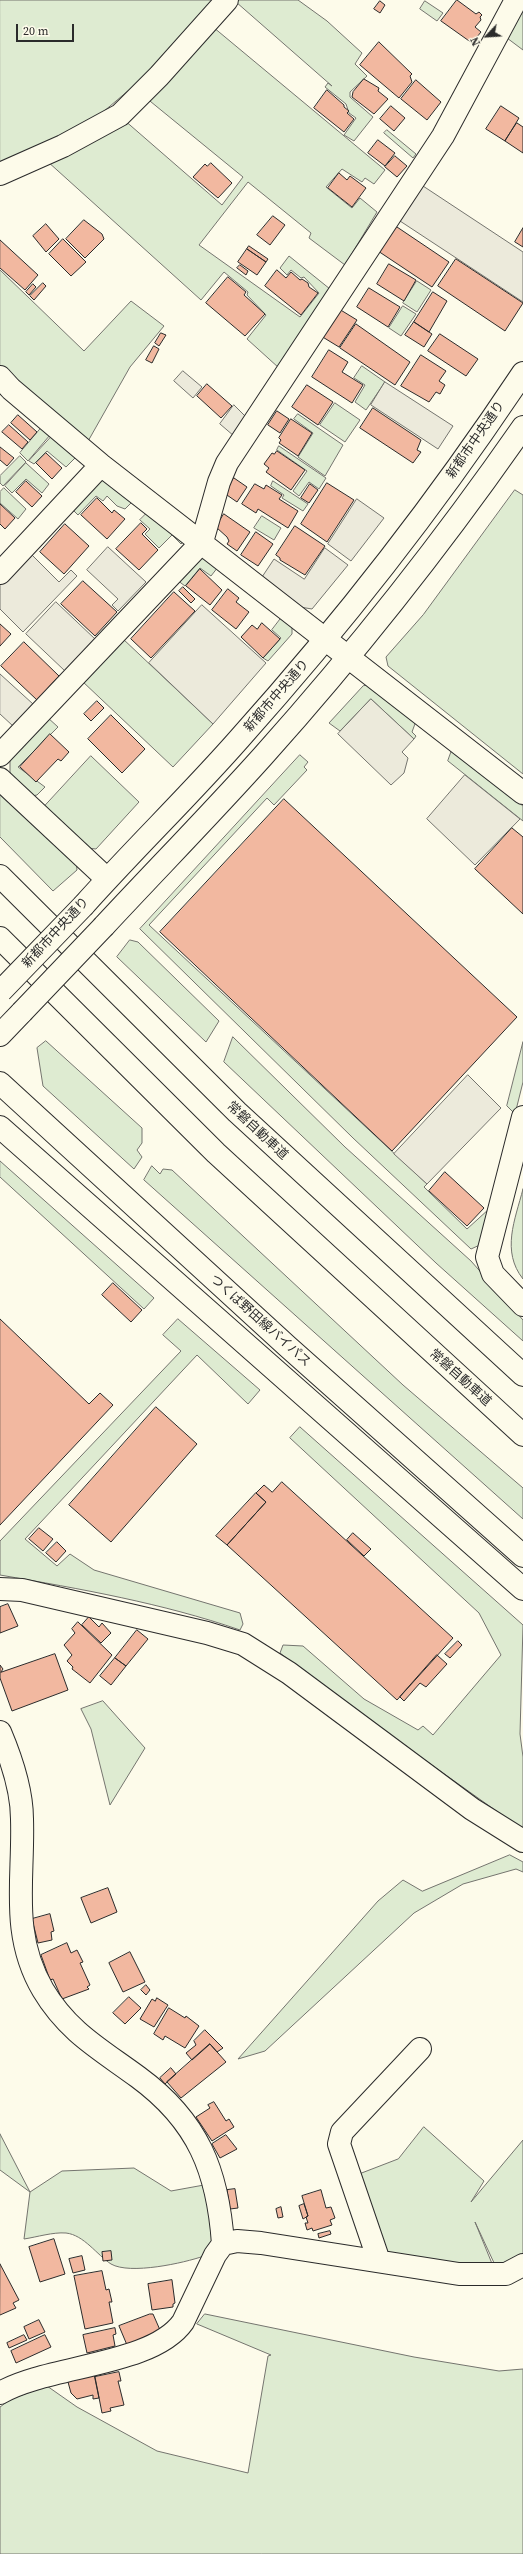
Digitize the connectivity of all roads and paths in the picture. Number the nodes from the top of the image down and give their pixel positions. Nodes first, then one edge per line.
1 (227, 0) edge
2 (516, 0) edge
3 (0, 174) edge
4 (523, 373) edge
5 (4, 389) edge
6 (523, 427) edge
7 (102, 465) junction
8 (202, 542) junction
9 (0, 573) edge
10 (326, 638) junction
11 (349, 656) junction
12 (0, 755) edge
13 (0, 779) edge
14 (523, 793) edge
15 (0, 876) edge
16 (107, 879) junction
17 (0, 938) edge
18 (1, 992) edge
19 (0, 1035) edge
20 (0, 1084) edge
21 (523, 1117) edge
22 (0, 1127) edge
23 (523, 1305) edge
24 (523, 1375) edge
25 (523, 1435) edge
26 (523, 1556) edge
27 (0, 1589) edge
28 (523, 1589) edge
29 (0, 1732) edge
30 (523, 1842) edge
31 (420, 2049) dead end
32 (223, 2244) junction
33 (380, 2261) junction
34 (523, 2265) edge
35 (0, 2393) edge

1 - 3 main road
2 - 8 main road
4 - 10 main road, 新都市中央通り
5 - 7 main road
6 - 11 main road
7 - 8 main road
7 - 9 main road
8 - 10 main road
8 - 12 main road
10 - 11 main road
10 - 16 main road, 新都市中央通り
11 - 14 main road
11 - 19 main road, bridge
13 - 16 main road
15 - 24 main road, 常磐自動車道
16 - 18 main road, 新都市中央通り, bridge
17 - 25 main road, 常磐自動車道
20 - 26 main road, つくば野田線バイパス
21 - 23 main road
22 - 28 main road, つくば野田線バイパス
27 - 30 main road
29 - 32 main road
31 - 33 main road
32 - 33 main road
32 - 35 main road
33 - 34 main road

